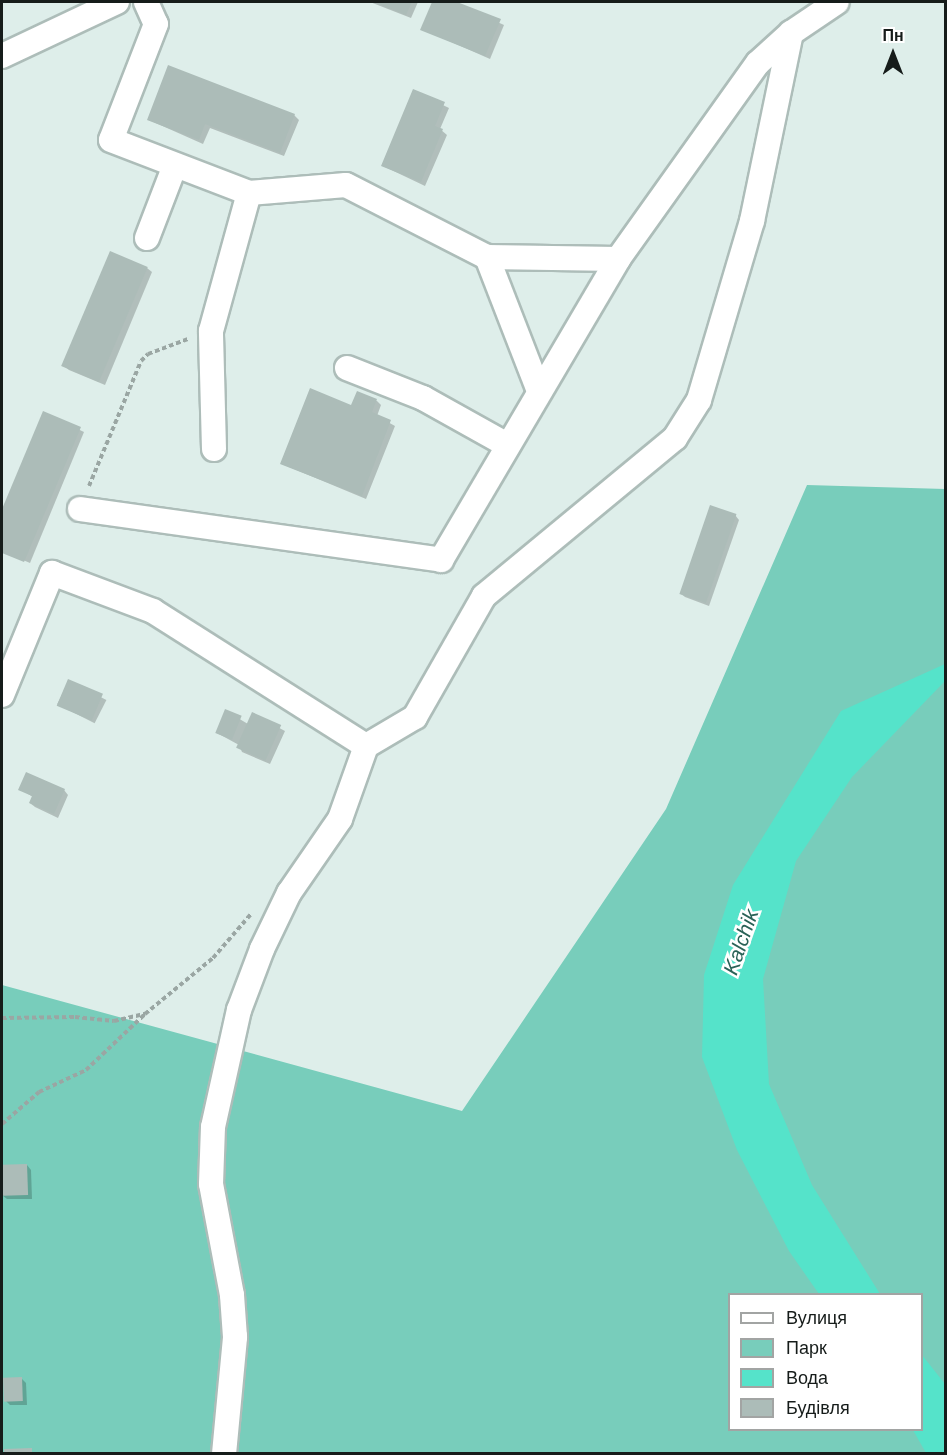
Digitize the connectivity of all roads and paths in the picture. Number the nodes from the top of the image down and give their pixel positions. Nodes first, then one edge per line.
1 (117, 2) edge
2 (146, 2) edge
3 (837, 2) edge
4 (791, 33) junction
5 (2, 56) edge
6 (176, 165) junction
7 (249, 193) junction
8 (147, 237) dead end
9 (487, 257) junction
10 (618, 259) junction
11 (211, 331) junction
12 (347, 368) dead end
13 (539, 391) junction
14 (507, 446) junction
15 (214, 449) dead end
16 (80, 509) joint
17 (2, 695) edge
18 (366, 746) junction
19 (289, 893) junction
20 (145, 1014) junction
21 (2, 1018) edge
22 (2, 1124) edge
23 (224, 1454) edge

1 - 5 street
2 - 6 street
3 - 4 street
4 - 10 street
4 - 18 street
6 - 7 street
6 - 8 street
7 - 9 street
7 - 11 street
9 - 10 street
9 - 13 street
10 - 13 street
11 - 15 street
11 - 16 path
12 - 14 street
13 - 14 street
14 - 16 street
17 - 18 street
18 - 19 street
19 - 20 path
19 - 23 street
20 - 21 path
20 - 22 path

